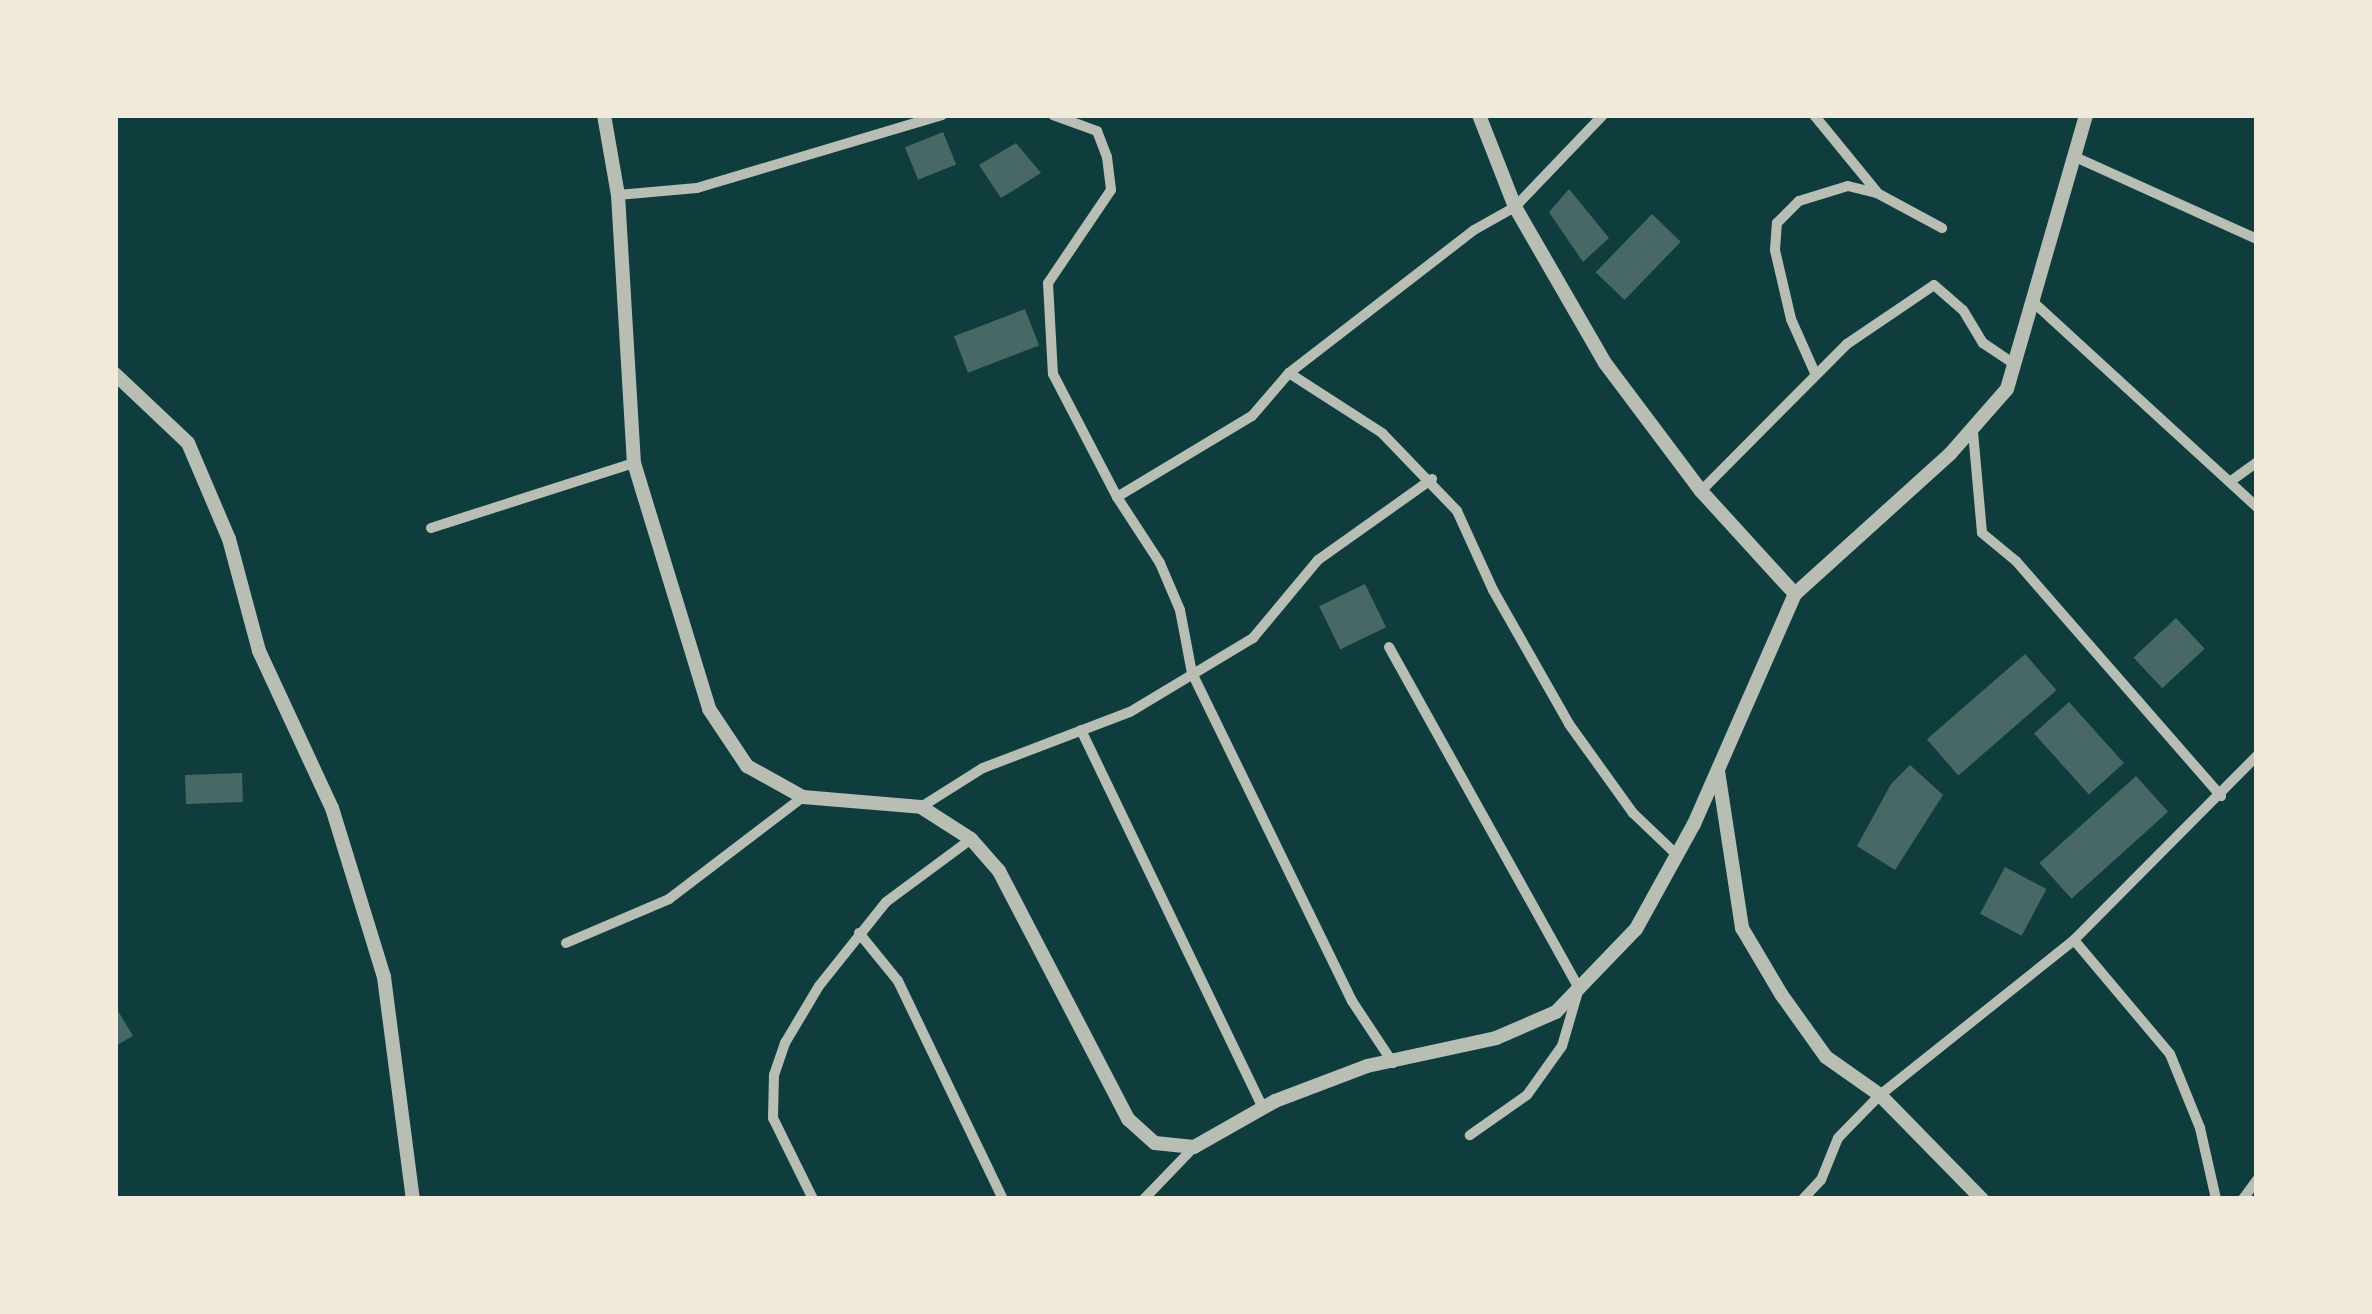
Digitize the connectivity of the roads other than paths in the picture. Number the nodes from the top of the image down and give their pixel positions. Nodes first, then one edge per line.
1 (604, 115) edge
2 (942, 115) edge
3 (1053, 115) edge
4 (1480, 115) edge
5 (1602, 115) edge
6 (1814, 115) edge
7 (2086, 115) edge
8 (2073, 156) junction
9 (1877, 193) junction
10 (618, 196) junction
11 (1515, 207) junction
12 (1942, 228) dead end
13 (2257, 239) edge
14 (2032, 300) junction
15 (2014, 364) junction
16 (1289, 373) junction
17 (1816, 373) junction
18 (115, 374) edge
19 (1973, 432) junction
20 (2257, 462) edge
21 (634, 463) junction
22 (1432, 479) junction
23 (2231, 481) junction
24 (1701, 491) junction
25 (1117, 498) junction
26 (2257, 507) edge
27 (431, 528) dead end
28 (1795, 594) junction
29 (1390, 647) dead end
30 (1192, 673) junction
31 (1081, 730) junction
32 (2257, 756) edge
33 (1718, 770) junction
34 (2221, 796) junction
35 (804, 797) junction
36 (921, 807) junction
37 (971, 839) junction
38 (1677, 855) junction
39 (859, 934) junction
40 (2074, 940) junction
41 (566, 943) dead end
42 (1579, 988) junction
43 (1393, 1063) junction
44 (1880, 1094) junction
45 (1263, 1108) junction
46 (1470, 1135) dead end
47 (1194, 1147) junction
48 (2257, 1180) edge
49 (413, 1199) edge
50 (813, 1199) edge
51 (1003, 1199) edge
52 (1144, 1199) edge
53 (1803, 1199) edge
54 (1982, 1199) edge
55 (2216, 1199) edge
56 (2243, 1199) edge

1 - 10 street
2 - 10 street
3 - 25 street
4 - 11 street
5 - 11 street
6 - 9 street
7 - 8 street
8 - 13 street
8 - 14 street
9 - 12 street
9 - 17 street
10 - 21 street
11 - 16 street
11 - 24 street
14 - 15 street
14 - 23 street
15 - 17 street
15 - 19 street
16 - 22 street
16 - 25 street
17 - 24 street
18 - 49 street
19 - 28 street
19 - 34 street
20 - 23 street
21 - 27 street
21 - 35 street
22 - 30 street
22 - 38 street
23 - 26 street
24 - 28 street
25 - 30 street
28 - 33 street
29 - 42 street
30 - 31 street
30 - 43 street
31 - 36 street
31 - 45 street
32 - 34 street
33 - 38 street
33 - 44 street
34 - 40 street
35 - 36 street
35 - 41 street
36 - 37 street
37 - 39 street
37 - 47 street
38 - 42 street
39 - 50 street
39 - 51 street
40 - 44 street
40 - 55 street
42 - 43 street
42 - 46 street
43 - 45 street
44 - 53 street
44 - 54 street
45 - 47 street
47 - 52 street
48 - 56 street

